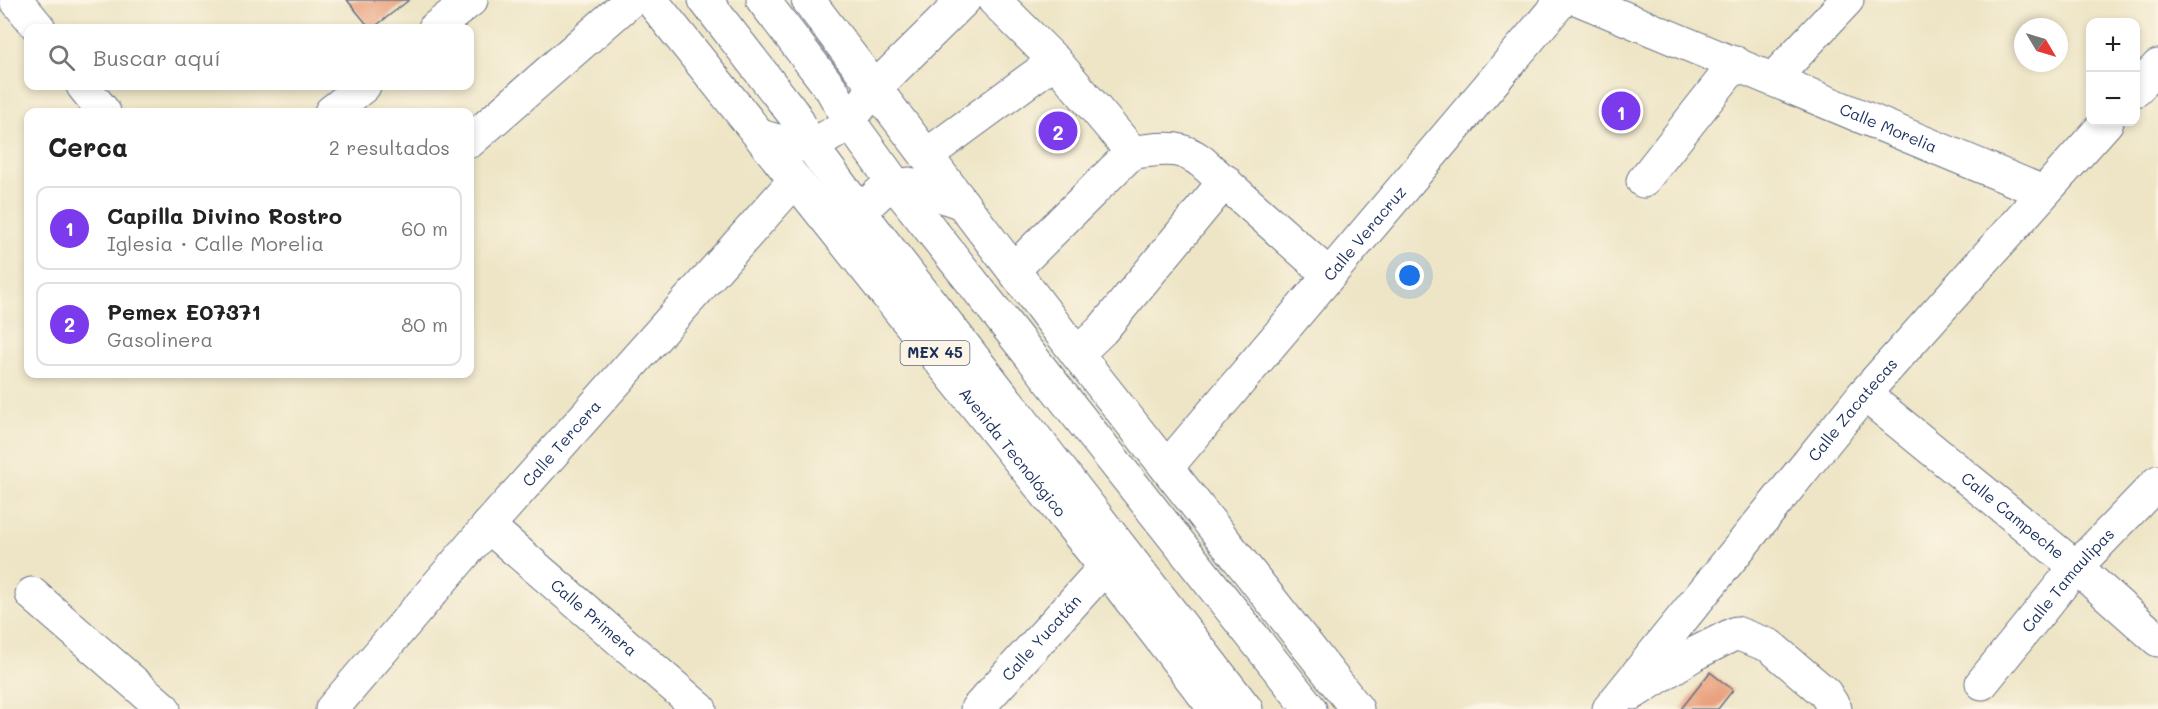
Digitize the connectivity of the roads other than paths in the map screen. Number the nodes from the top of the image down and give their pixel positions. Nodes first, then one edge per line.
1 (16, 0) edge
2 (471, 0) edge
3 (631, 0) edge
4 (651, 0) edge
5 (705, 0) edge
6 (763, 0) edge
7 (808, 0) edge
8 (964, 0) edge
9 (994, 0) edge
10 (1562, 0) edge
11 (1581, 0) edge
12 (1847, 0) edge
13 (36, 24) edge
14 (440, 24) edge
15 (1055, 61) junction
16 (1736, 63) junction
17 (2158, 66) edge
18 (1773, 79) junction
19 (2140, 86) edge
20 (874, 89) junction
21 (86, 90) edge
22 (359, 90) edge
23 (101, 108) edge
24 (336, 108) edge
25 (849, 121) junction
26 (2103, 126) edge
27 (474, 137) edge
28 (762, 137) junction
29 (809, 142) junction
30 (1132, 152) junction
31 (927, 155) junction
32 (795, 180) junction
33 (1225, 181) junction
34 (1642, 181) dead end
35 (897, 187) junction
36 (2043, 192) junction
37 (962, 203) junction
38 (864, 217) junction
39 (864, 265) junction
40 (1014, 269) junction
41 (1329, 275) junction
42 (1077, 354) junction
43 (1864, 394) junction
44 (1167, 467) junction
45 (2158, 482) edge
46 (488, 526) junction
47 (1105, 567) junction
48 (2076, 567) junction
49 (32, 594) dead end
50 (2158, 640) edge
51 (1982, 683) dead end
52 (164, 709) edge
53 (333, 709) edge
54 (700, 709) edge
55 (977, 709) edge
56 (1215, 709) edge
57 (1246, 709) edge
58 (1310, 709) edge
59 (1357, 709) edge
60 (1609, 709) edge
61 (1835, 709) edge

1 - 13 street
2 - 14 street
3 - 27 street
4 - 28 street, Avenida Tecnológico / MEX 45
5 - 29 street
6 - 25 street
7 - 20 street
8 - 20 street
9 - 15 street
10 - 41 street, Calle Veracruz
11 - 16 street, Calle Morelia
12 - 18 street
15 - 30 street
15 - 31 street
16 - 18 street, Calle Morelia
16 - 34 street
17 - 19 street
18 - 36 street, Calle Morelia
20 - 25 street
20 - 31 street
21 - 23 street
22 - 24 street
25 - 29 street
25 - 35 street
26 - 36 street, Calle Zacatecas
28 - 29 street
28 - 32 street, Avenida Tecnológico / MEX 45
29 - 38 street
30 - 33 street
30 - 40 street
31 - 37 street
32 - 39 street, Avenida Tecnológico / MEX 45
32 - 46 street, Calle Tercera
33 - 41 street
33 - 42 street
35 - 37 street
35 - 38 street
35 - 58 street
36 - 43 street, Calle Zacatecas
37 - 40 street
38 - 39 street
38 - 57 street
39 - 47 street, Avenida Tecnológico / MEX 45
40 - 42 street
41 - 44 street, Calle Veracruz
42 - 44 street
43 - 48 street, Calle Campeche
43 - 60 street, Calle Zacatecas
44 - 59 street
45 - 48 street, Calle Tamaulipas
46 - 53 street, Calle Tercera
46 - 54 street, Calle Primera
47 - 55 street, Calle Yucatán
47 - 56 street, Avenida Tecnológico / MEX 45
48 - 50 street, Calle Campeche
48 - 51 street, Calle Tamaulipas
49 - 52 street
60 - 61 street

